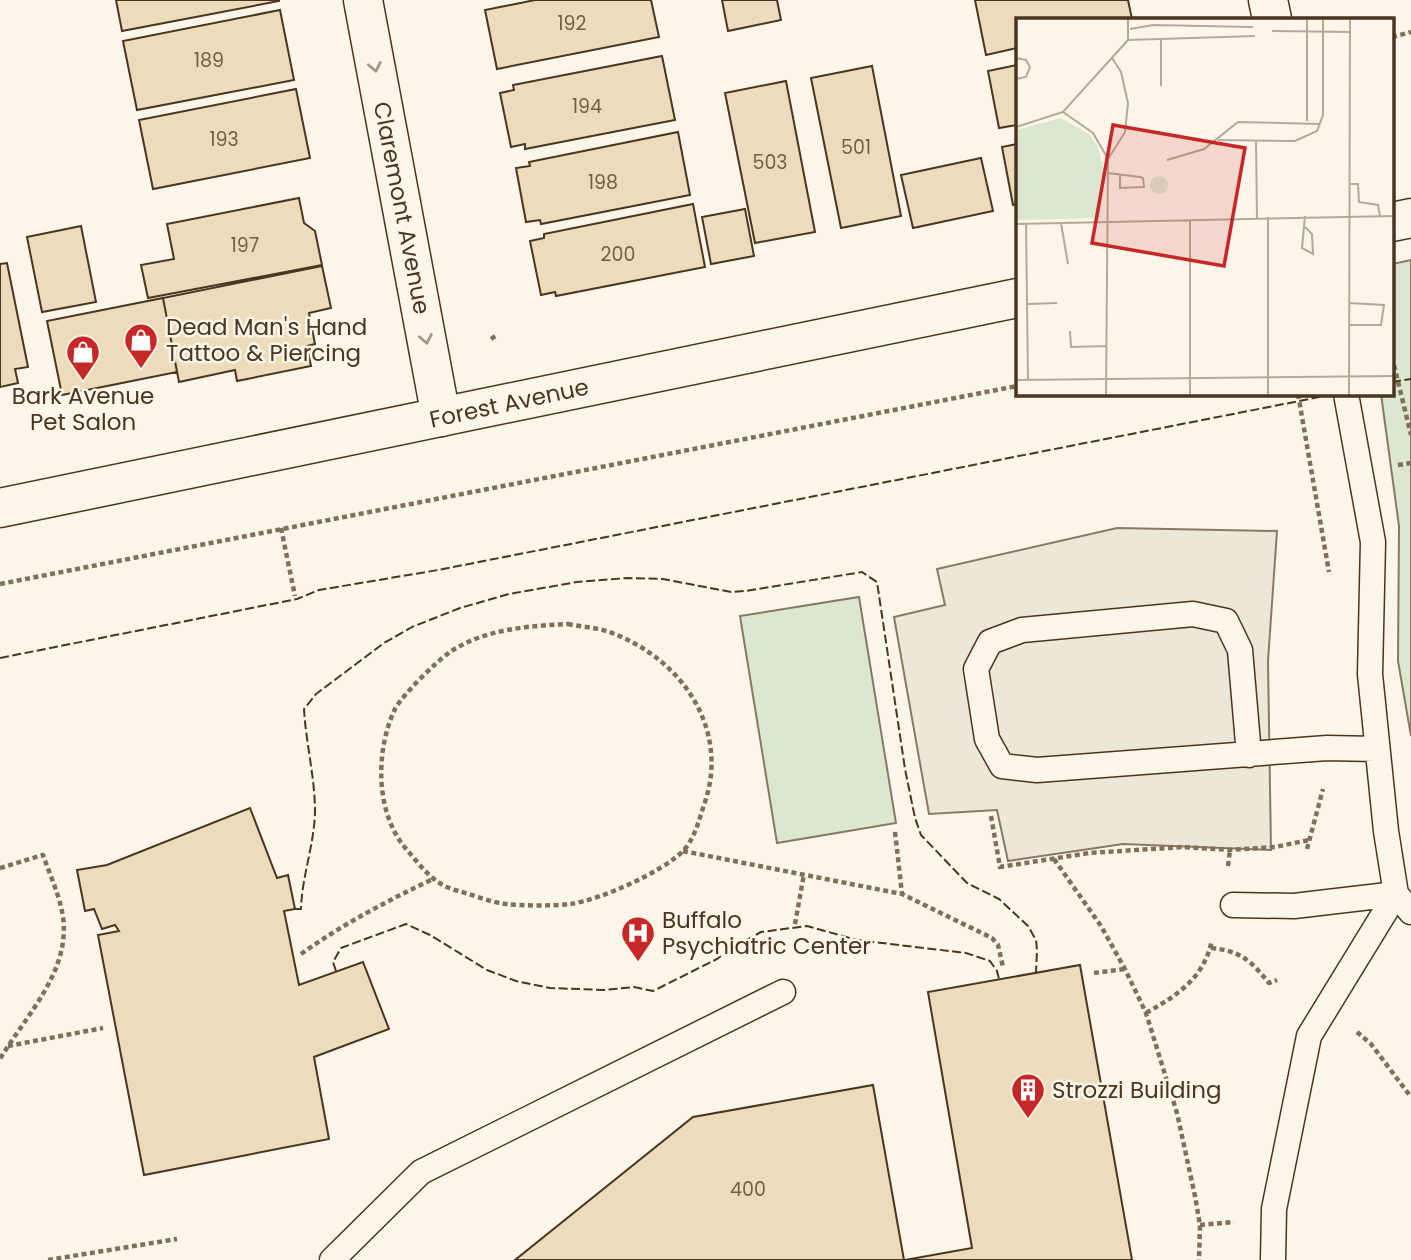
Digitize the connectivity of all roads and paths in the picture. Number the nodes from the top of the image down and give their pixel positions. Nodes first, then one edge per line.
1 (363, 0) edge
2 (1268, 0) edge
3 (1272, 18) edge
4 (1411, 32) edge
5 (1394, 36) edge
6 (1016, 298) edge
7 (497, 335) dead end
8 (491, 339) dead end
9 (1394, 365) edge
10 (1016, 386) edge
11 (1298, 396) edge
12 (1346, 396) edge
13 (441, 417) junction
14 (1411, 435) edge
15 (0, 508) edge
16 (281, 528) junction
17 (1330, 579) dead end
18 (0, 584) edge
19 (295, 596) dead end
20 (1376, 749) junction
21 (1249, 755) junction
22 (1323, 788) dead end
23 (991, 816) dead end
24 (895, 832) dead end
25 (1309, 840) junction
26 (1307, 849) dead end
27 (683, 850) junction
28 (1230, 850) junction
29 (1054, 859) junction
30 (1228, 867) dead end
31 (0, 868) edge
32 (804, 874) junction
33 (433, 879) junction
34 (902, 894) junction
35 (1404, 903) edge
36 (1233, 905) dead end
37 (795, 924) dead end
38 (1213, 935) dead end
39 (1210, 948) junction
40 (301, 954) dead end
41 (1003, 967) dead end
42 (1125, 969) junction
43 (1094, 974) dead end
44 (1277, 980) dead end
45 (783, 992) dead end
46 (1146, 1013) junction
47 (103, 1028) dead end
48 (1354, 1030) dead end
49 (8, 1046) junction
50 (0, 1059) edge
51 (1411, 1097) edge
52 (1245, 1222) dead end
53 (1200, 1225) junction
54 (177, 1239) dead end
55 (48, 1260) edge
56 (332, 1260) edge
57 (1199, 1260) edge
58 (1273, 1260) edge

1 -> 13 street, Claremont Avenue
2 - 3 street
4 - 5 path
6 - 13 street, Forest Avenue
7 - 8 path
9 - 14 path
10 - 16 path
11 - 17 path
12 - 20 lane
13 - 15 street, Forest Avenue
16 - 18 path
16 - 19 path
20 - 21 lane
20 - 35 lane
21 - 21 lane
22 - 25 path
23 - 29 path
24 - 34 path
25 - 26 path
25 - 28 path
27 - 32 path
27 - 33 path
27 - 33 path
28 - 29 path
28 - 30 path
29 - 42 path
31 - 49 path
32 - 34 path
32 - 37 path
33 - 40 path
34 - 41 path
35 - 36 lane
35 - 58 lane
38 - 39 path
39 - 44 path
39 - 46 path
42 - 43 path
42 - 46 path
45 - 56 lane
46 - 53 path
47 - 49 path
48 - 51 path
49 - 50 path
52 - 53 path
53 - 57 path
54 - 55 path

